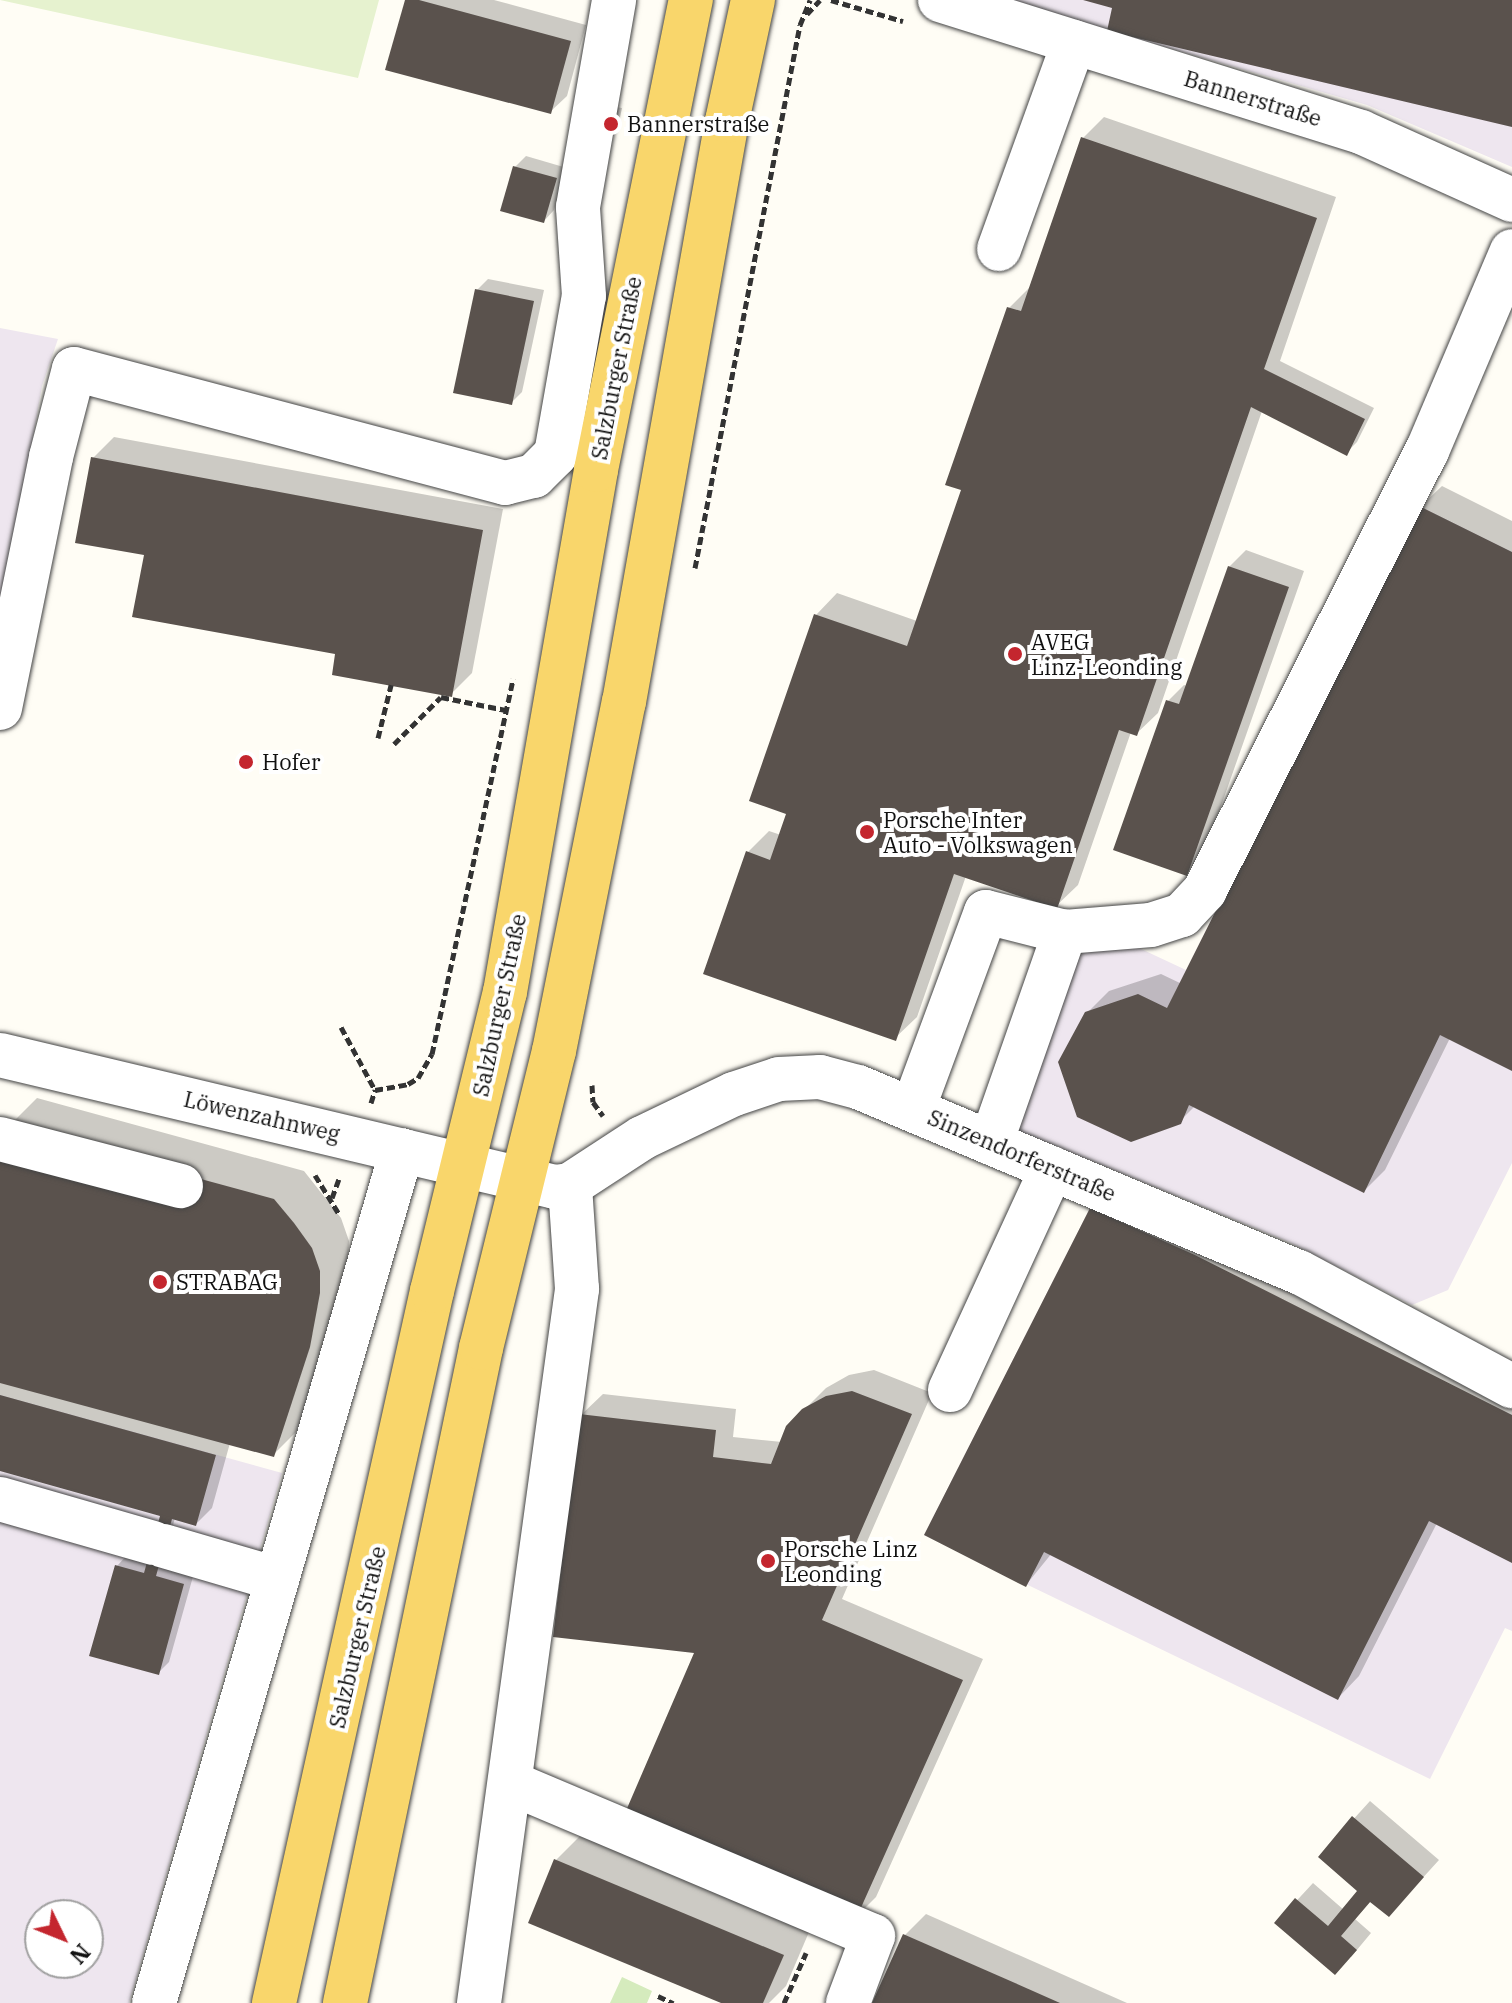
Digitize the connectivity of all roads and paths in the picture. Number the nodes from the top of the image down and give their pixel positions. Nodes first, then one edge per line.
1 (614, 0) edge
2 (691, 0) edge
3 (753, 0) edge
4 (810, 0) edge
5 (827, 0) edge
6 (940, 0) edge
7 (819, 2) edge
8 (1074, 42) junction
9 (1512, 200) edge
10 (999, 249) dead end
11 (1512, 251) edge
12 (516, 664) dead end
13 (391, 685) dead end
14 (0, 708) edge
15 (506, 710) junction
16 (378, 738) dead end
17 (394, 744) dead end
18 (1065, 932) junction
19 (341, 1027) dead end
20 (0, 1055) edge
21 (375, 1090) junction
22 (913, 1109) junction
23 (0, 1139) edge
24 (360, 1139) junction
25 (991, 1143) junction
26 (402, 1150) junction
27 (463, 1166) junction
28 (1052, 1168) junction
29 (311, 1172) dead end
30 (522, 1181) junction
31 (570, 1185) junction
32 (181, 1186) dead end
33 (343, 1228) dead end
34 (1512, 1386) edge
35 (950, 1390) dead end
36 (0, 1499) edge
37 (277, 1579) junction
38 (511, 1783) junction
39 (808, 1950) dead end
40 (658, 1996) dead end
41 (154, 2003) edge
42 (274, 2003) edge
43 (345, 2003) edge
44 (479, 2003) edge
45 (673, 2003) edge
46 (784, 2003) edge
47 (848, 2003) edge

1 - 14 street, Salzburger Straße
2 - 27 main road, Salzburger Straße
3 - 30 main road
4 - 7 path
5 - 7 path
6 - 8 street, Bannerstraße
8 - 9 street, Bannerstraße
8 - 10 street
11 - 18 street
12 - 15 path
13 - 16 path
15 - 17 path
15 - 21 path
18 - 22 street
18 - 25 street
19 - 21 path
20 - 24 street, Löwenzahnweg
21 - 24 path
22 - 25 street, Sinzendorferstraße
22 - 31 street, Sinzendorferstraße
23 - 32 street
24 - 26 street, Löwenzahnweg
25 - 28 street, Sinzendorferstraße
26 - 27 street, Löwenzahnweg
26 - 37 street
27 - 30 street, Löwenzahnweg
27 - 42 main road, Salzburger Straße
28 - 34 street, Sinzendorferstraße
28 - 35 street
29 - 33 path
30 - 31 street
30 - 43 main road
31 - 38 street
36 - 37 street
37 - 41 street
38 - 44 street
38 - 47 street
39 - 46 path
40 - 45 path

